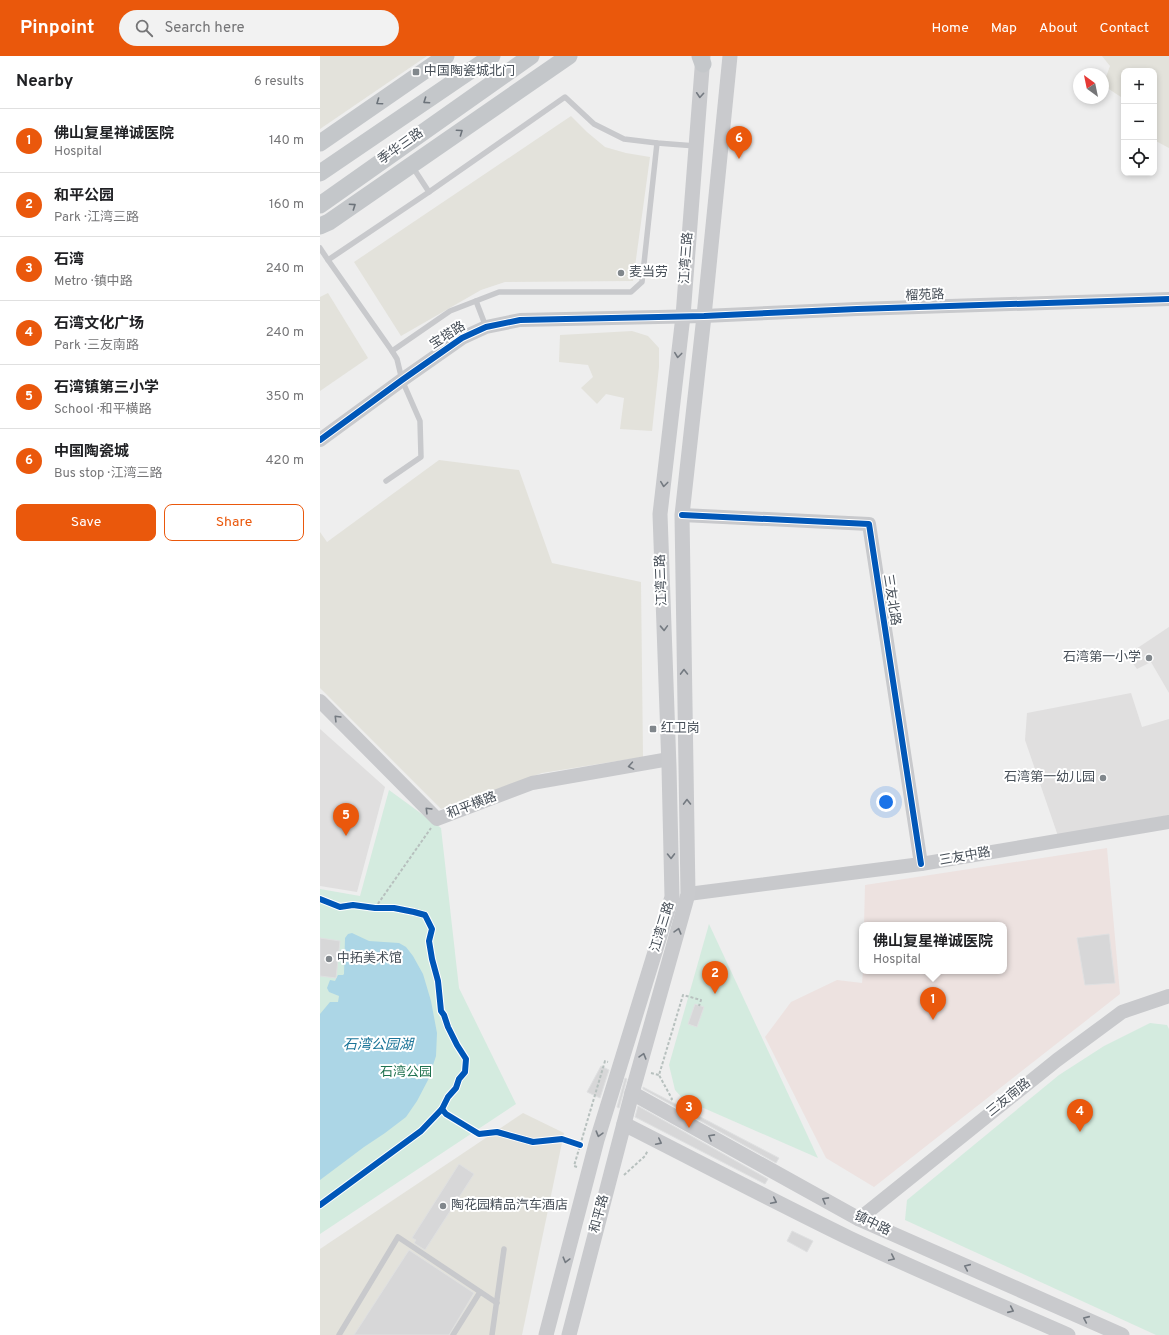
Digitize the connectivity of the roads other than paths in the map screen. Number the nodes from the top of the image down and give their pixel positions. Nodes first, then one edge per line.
1 (446, 56) edge
2 (492, 56) edge
3 (531, 56) edge
4 (569, 56) edge
5 (730, 56) edge
6 (702, 59) edge
7 (320, 143) edge
8 (657, 143) junction
9 (696, 146) junction
10 (412, 165) junction
11 (320, 173) edge
12 (429, 192) junction
13 (320, 205) edge
14 (320, 226) edge
15 (320, 248) edge
16 (328, 260) junction
17 (1169, 299) edge
18 (476, 301) junction
19 (683, 316) junction
20 (704, 316) junction
21 (486, 327) junction
22 (392, 351) junction
23 (402, 380) junction
24 (320, 440) edge
25 (386, 481) dead end
26 (682, 516) junction
27 (320, 701) edge
28 (669, 759) junction
29 (1169, 822) edge
30 (921, 864) junction
31 (688, 894) junction
32 (1168, 998) edge
33 (632, 1093) junction
34 (610, 1097) junction
35 (624, 1124) junction
36 (859, 1219) junction
37 (504, 1249) dead end
38 (480, 1292) junction
39 (497, 1303) junction
40 (1117, 1334) edge
41 (339, 1335) edge
42 (453, 1335) edge
43 (492, 1335) edge
44 (546, 1335) edge
45 (569, 1335) edge
46 (1068, 1335) edge

1 -> 7 main road
2 -> 11 main road, 季华三路
3 - 13 main road, 季华三路
10 -> 4 main road
5 - 20 main road, 江湾三路
6 -> 9 main road, 江湾三路
8 - 9 lane
8 - 12 lane
8 - 18 lane
9 - 19 main road, 江湾三路
10 - 12 lane
14 -> 10 main road
12 - 16 lane
15 - 16 lane
16 - 22 lane
17 - 20 street, 榴苑路
18 - 21 lane
18 - 22 lane
19 - 20 street, 榴苑路
19 - 21 street, 宝塔路
19 -> 28 main road, 江湾三路
20 - 26 main road, 江湾三路
21 - 23 street, 宝塔路
22 - 23 lane
23 - 24 street, 宝塔路
23 - 25 lane
26 - 30 street, 三友北路
31 -> 26 main road, 江湾三路
28 -> 27 street, 和平横路
28 -> 34 main road, 江湾三路
29 - 30 street, 三友中路
30 - 31 street, 三友中路
33 -> 31 main road, 江湾三路
32 - 36 street, 三友南路
33 - 34 main road
33 - 35 main road, 和平路
36 -> 33 main road, 镇中路
34 - 35 main road
34 -> 44 main road, 和平路
35 - 45 main road, 和平路
35 -> 46 main road, 镇中路
40 -> 36 main road, 镇中路
37 - 39 lane
38 - 39 lane
38 - 41 lane
38 - 42 lane
39 - 43 lane

